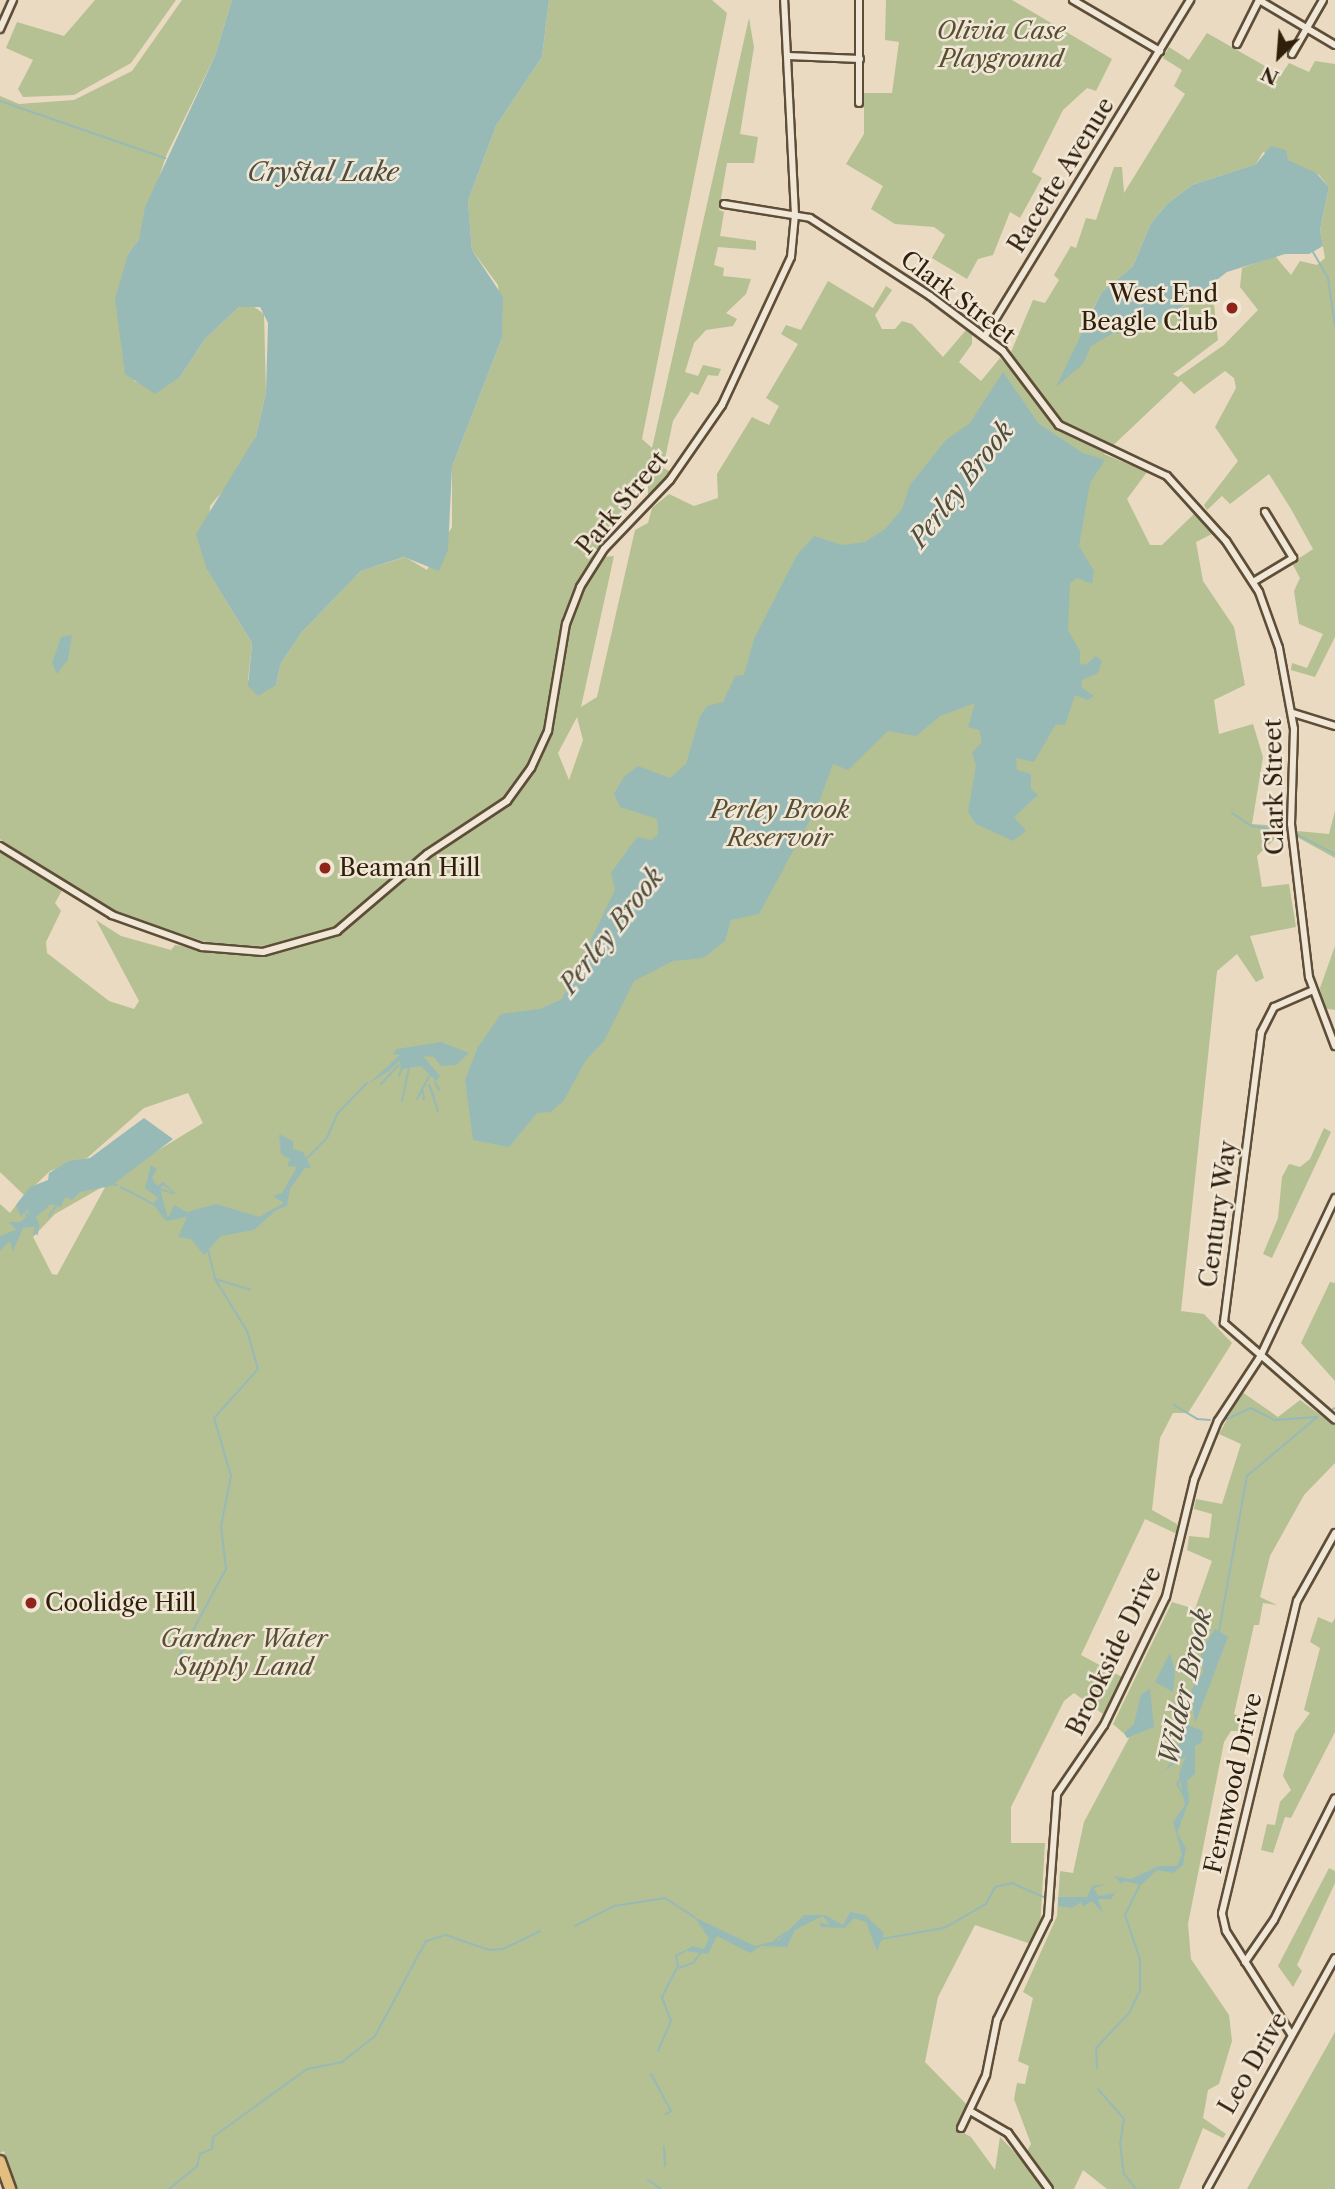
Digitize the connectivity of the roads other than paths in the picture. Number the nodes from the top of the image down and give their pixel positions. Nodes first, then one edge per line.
1 (13, 0) edge
2 (783, 0) edge
3 (859, 0) edge
4 (1073, 0) edge
5 (1190, 0) edge
6 (1259, 0) edge
7 (1323, 0) edge
8 (1306, 28) junction
9 (0, 29) edge
10 (1237, 44) dead end
11 (1335, 45) edge
12 (1160, 51) junction
13 (1292, 54) dead end
14 (788, 56) junction
15 (859, 59) junction
16 (859, 103) dead end
17 (724, 204) dead end
18 (795, 213) junction
19 (985, 336) junction
20 (1265, 512) dead end
21 (1254, 582) junction
22 (1293, 713) junction
23 (1335, 726) edge
24 (0, 846) edge
25 (1311, 991) junction
26 (1335, 1046) edge
27 (1335, 1198) edge
28 (1260, 1357) junction
29 (1335, 1420) edge
30 (1335, 1533) edge
31 (1335, 1798) edge
32 (1335, 1958) edge
33 (1245, 1962) junction
34 (1292, 2034) junction
35 (970, 2111) junction
36 (961, 2129) dead end
37 (0, 2161) edge
38 (10, 2189) edge
39 (1049, 2189) edge
40 (1207, 2189) edge

1 - 9 street
2 - 14 street, Park Street
3 - 15 street
4 - 12 street
5 - 12 street, Racette Avenue
6 - 8 street
6 - 10 street
7 - 8 street
8 - 11 street
8 - 13 street
12 - 19 street, Racette Avenue
14 - 15 street
14 - 18 street, Park Street
15 - 16 street
17 - 18 street, Clark Street
18 - 19 street, Clark Street
18 - 24 street, Park Street
19 - 21 street, Clark Street
20 - 21 street
21 - 22 street, Clark Street
22 - 23 street
22 - 25 street, Clark Street
25 - 26 street, Clark Street
25 - 28 street, Century Way
27 - 28 street, Brookside Drive
28 - 29 street, Century Way
28 - 35 street, Brookside Drive
30 - 33 street, Fernwood Drive
31 - 33 street
32 - 34 street, Leo Drive
33 - 34 street, Fernwood Drive
34 - 40 street, Leo Drive
35 - 36 street, Brookside Drive
35 - 39 street
37 - 38 highway

